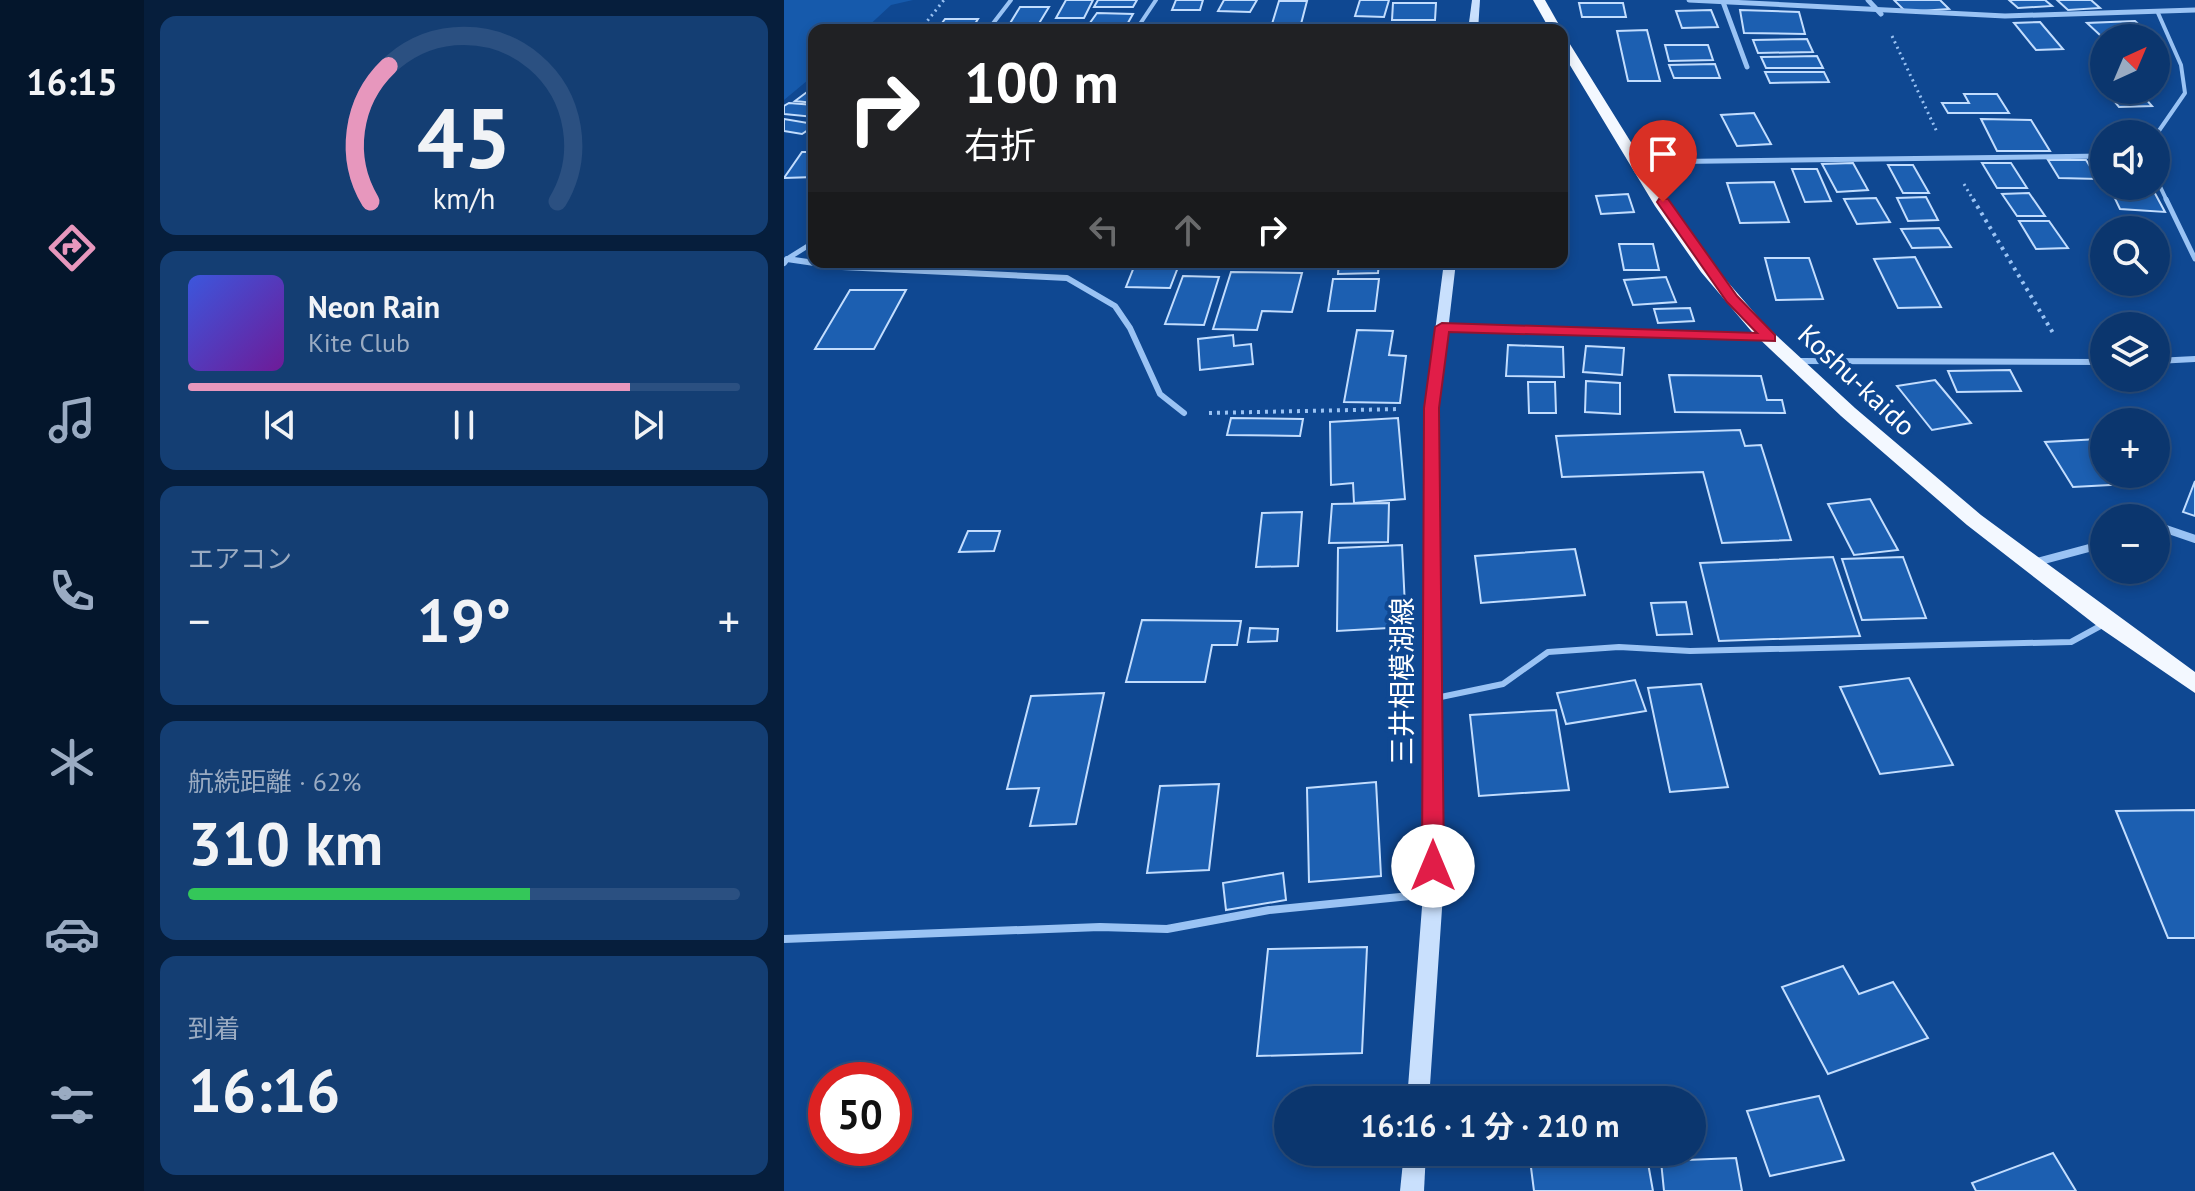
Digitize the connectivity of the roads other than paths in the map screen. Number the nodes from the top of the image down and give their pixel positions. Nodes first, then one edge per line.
1 (1011, 0) edge
2 (1156, 0) edge
3 (1476, 0) edge
4 (1539, 0) edge
5 (1689, 0) edge
6 (1868, 0) edge
7 (1723, 2) junction
8 (2195, 10) edge
9 (2158, 13) junction
10 (1882, 14) junction
11 (993, 24) edge
12 (1140, 24) edge
13 (1474, 24) edge
14 (1553, 24) edge
15 (1568, 51) edge
16 (1747, 67) dead end
17 (2166, 120) edge
18 (2090, 156) edge
19 (1636, 162) junction
20 (2167, 200) edge
21 (808, 246) edge
22 (2195, 259) edge
23 (786, 261) edge
24 (808, 263) edge
25 (862, 268) edge
26 (1449, 268) edge
27 (1442, 327) junction
28 (1770, 338) junction
29 (2195, 359) edge
30 (2170, 360) edge
31 (1792, 361) junction
32 (2090, 362) edge
33 (1184, 413) road end
34 (2170, 530) edge
35 (2195, 539) edge
36 (2090, 548) edge
37 (2029, 564) junction
38 (2107, 622) junction
39 (2195, 684) edge
40 (1433, 699) junction
41 (1433, 894) junction
42 (784, 939) edge
43 (1419, 1086) edge
44 (1414, 1166) edge
45 (1412, 1191) edge

1 - 11 lane
2 - 12 lane
3 - 13 main road
4 - 14 highway
5 - 7 street
6 - 10 street
7 - 10 street
7 - 16 street
8 - 9 street
9 - 10 street
9 - 17 lane
15 - 19 highway, Koshu-kaido
18 - 19 street
19 - 28 highway, Koshu-kaido
20 - 22 lane
21 - 23 lane
23 - 24 street
25 - 33 street
26 - 27 main road, 三井相模湖線
27 - 28 lane
27 - 40 main road, 三井相模湖線
28 - 31 highway, Koshu-kaido
29 - 30 street
31 - 32 street
31 - 37 highway, Koshu-kaido
34 - 35 street
36 - 37 street
37 - 38 highway, Koshu-kaido
38 - 39 highway, Koshu-kaido
38 - 40 lane
40 - 41 main road, 三井相模湖線
41 - 42 lane
41 - 43 main road, 三井相模湖線
44 - 45 main road

